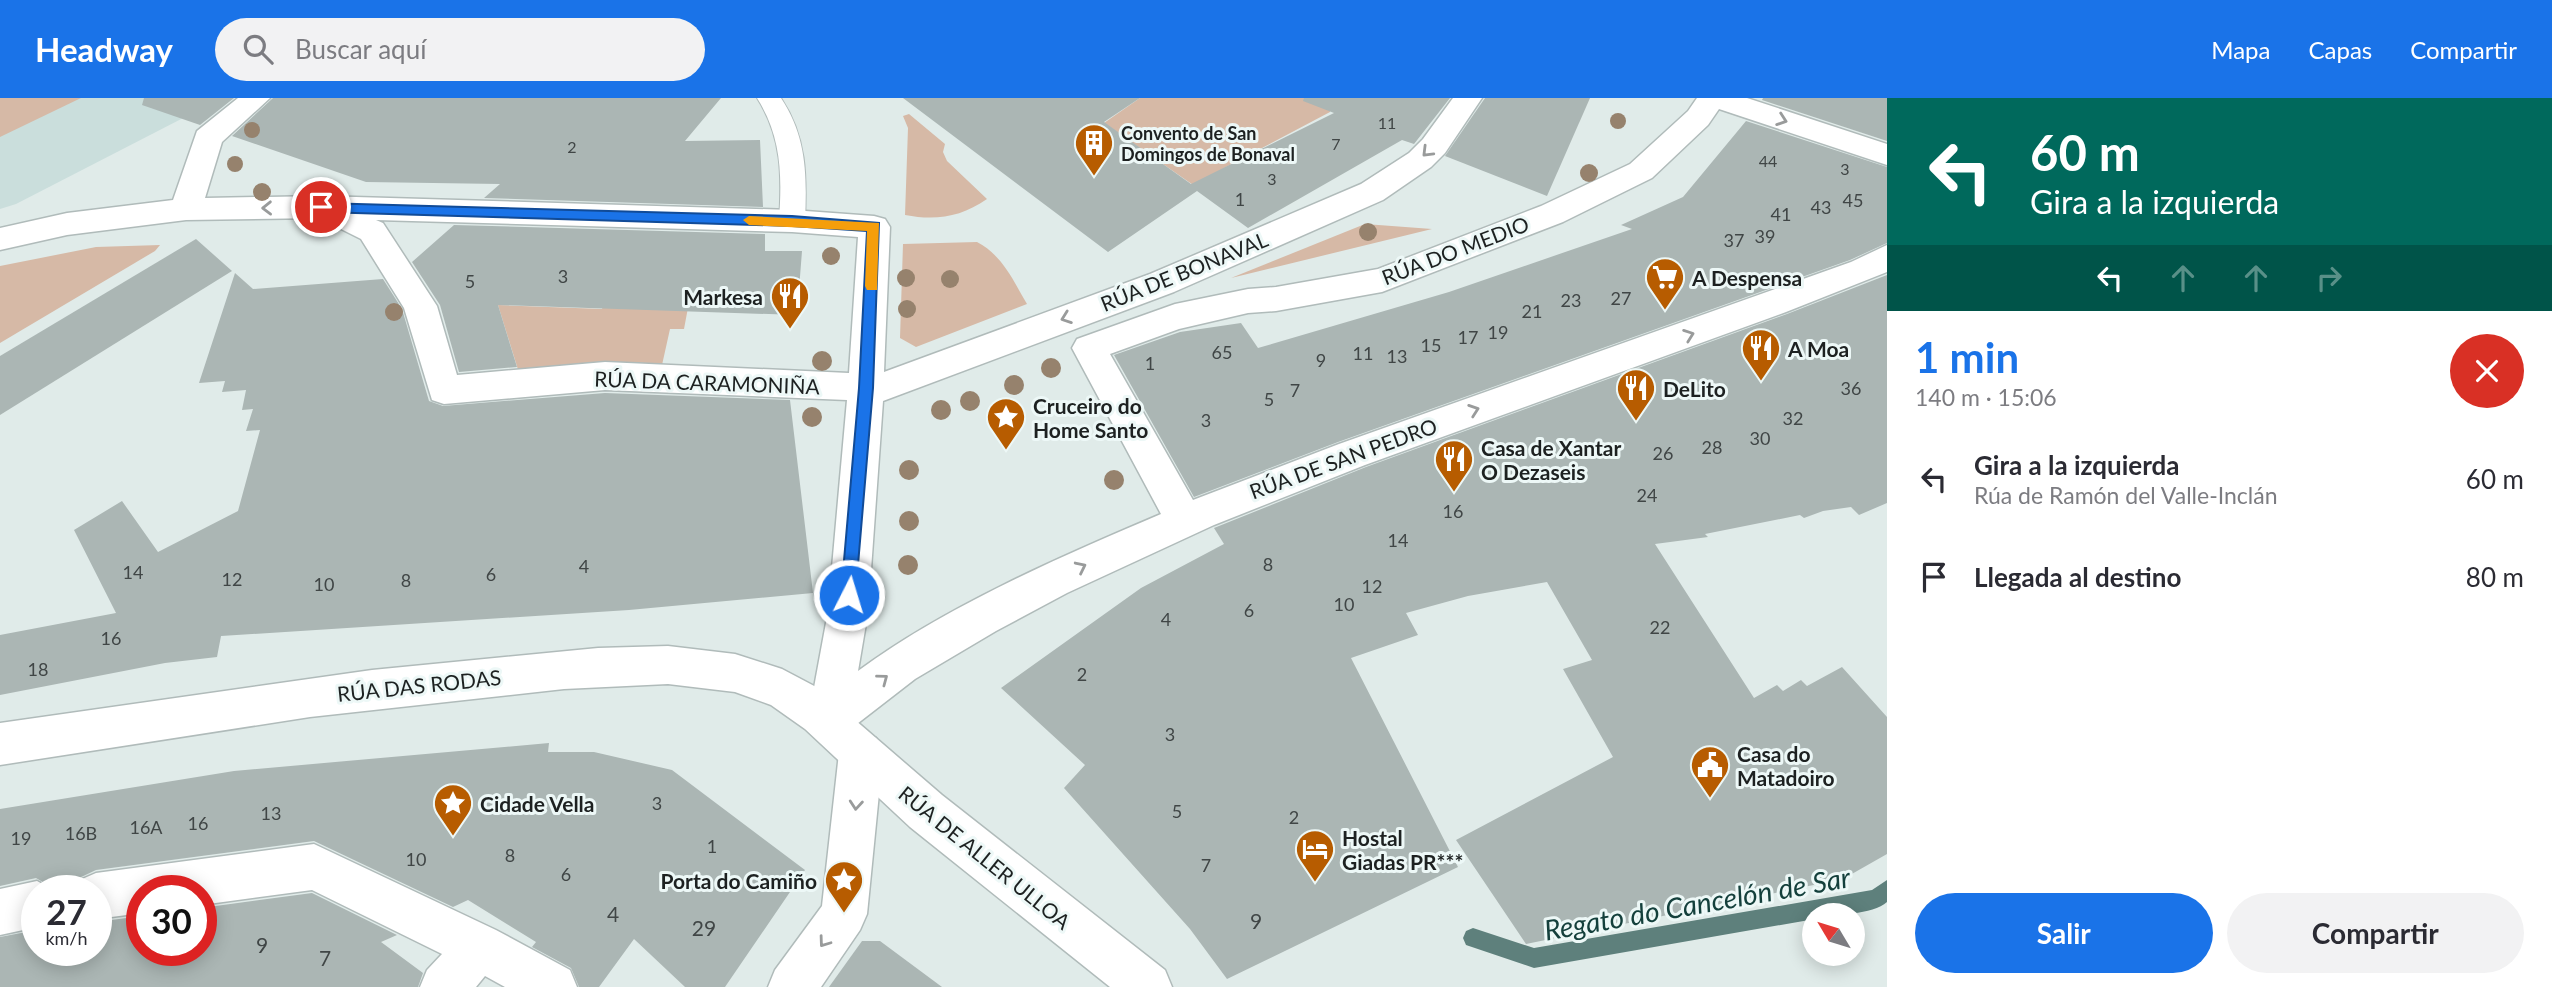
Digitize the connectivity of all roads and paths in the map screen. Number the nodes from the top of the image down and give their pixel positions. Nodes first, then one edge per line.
1 (256, 98) edge
2 (769, 98) edge
3 (1468, 98) edge
4 (1715, 98) edge
5 (1887, 155) edge
6 (321, 207) junction
7 (186, 209) junction
8 (792, 221) junction
9 (73, 223) junction
10 (0, 231) edge
11 (0, 239) edge
12 (1887, 257) edge
13 (866, 388) junction
14 (1184, 520) junction
15 (829, 720) junction
16 (0, 744) edge
17 (861, 753) junction
18 (112, 894) edge
19 (21, 907) edge
20 (0, 912) edge
21 (479, 947) junction
22 (444, 987) edge
23 (553, 987) edge
24 (792, 987) edge
25 (1148, 987) edge

1 - 7 street
2 - 8 lane
3 -> 13 street, RÚA DE BONAVAL
4 -> 5 street
4 - 14 street, RÚA DO MEDIO
6 -> 7 street
6 - 8 street
6 - 13 street, RÚA DA CARAMONIÑA
7 - 9 street
8 - 13 street
9 - 10 lane
9 - 11 street
14 -> 12 street, RÚA DE SAN PEDRO
13 - 15 street
15 -> 14 street, RÚA DE SAN PEDRO
15 - 16 street, RÚA DAS RODAS
15 - 17 street, RÚA DE ALLER ULLOA
17 -> 24 street
17 - 25 street, RÚA DE ALLER ULLOA
18 - 21 street
19 - 20 street
21 - 22 street
21 - 23 street

